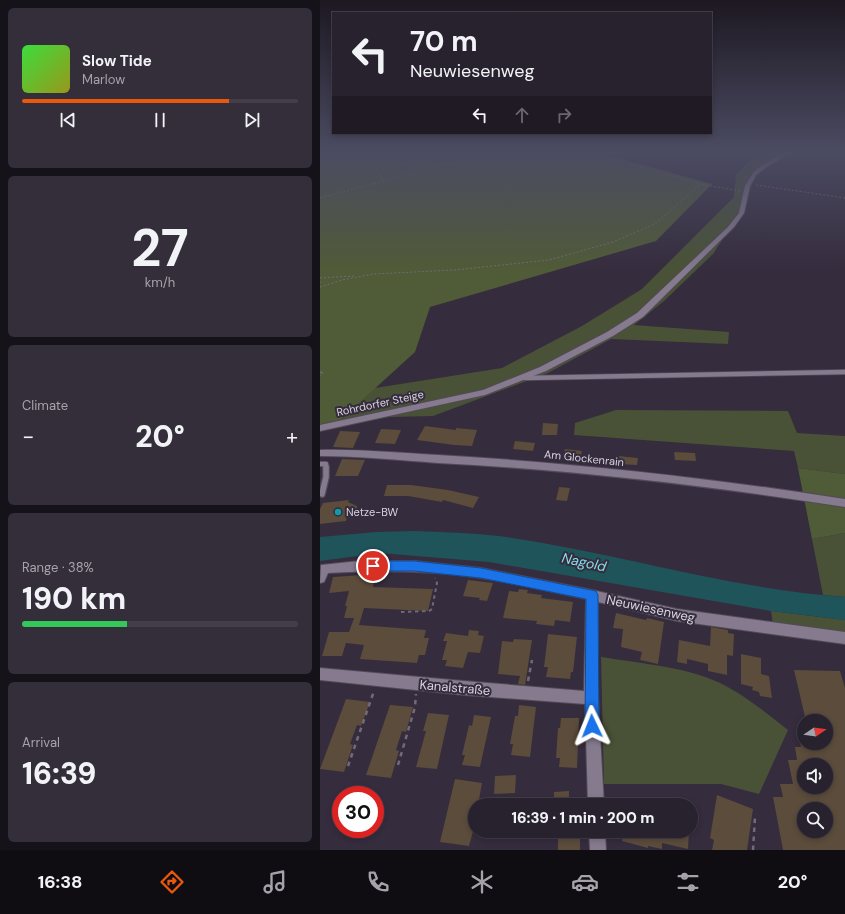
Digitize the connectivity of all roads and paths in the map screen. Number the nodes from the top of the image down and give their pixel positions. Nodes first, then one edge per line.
1 (343, 192) edge
2 (692, 192) edge
3 (744, 192) edge
4 (801, 192) edge
5 (320, 198) edge
6 (845, 198) edge
7 (358, 276) junction
8 (320, 278) edge
9 (320, 287) edge
10 (320, 372) edge
11 (845, 372) edge
12 (320, 375) edge
13 (525, 378) junction
14 (320, 428) edge
15 (320, 453) edge
16 (320, 464) edge
17 (322, 494) dead end
18 (845, 503) edge
19 (435, 568) junction
20 (320, 578) edge
21 (592, 595) junction
22 (401, 612) dead end
23 (845, 638) edge
24 (532, 660) dead end
25 (320, 674) edge
26 (378, 679) junction
27 (419, 684) junction
28 (526, 693) junction
29 (591, 698) junction
30 (398, 765) dead end
31 (348, 766) dead end
32 (596, 798) edge
33 (755, 817) dead end
34 (597, 838) edge
35 (598, 850) edge
36 (753, 850) edge

1 - 5 path
2 - 7 path
3 - 13 street, Rohrdorfer Steige
4 - 6 path
7 - 8 path
7 - 9 path
10 - 12 path
11 - 13 lane
13 - 14 street, Rohrdorfer Steige
15 - 18 street, Am Glockenrain
16 - 17 lane
19 - 20 street, Neuwiesenweg
19 - 21 street, Neuwiesenweg
19 - 22 path
21 - 23 street, Neuwiesenweg
21 - 29 street
24 - 28 path
25 - 26 street, Kanalstraße
26 - 27 street, Kanalstraße
26 - 31 path
27 - 28 street, Kanalstraße
27 - 30 path
28 - 29 street, Kanalstraße
29 - 32 street
33 - 36 path
34 - 35 street

